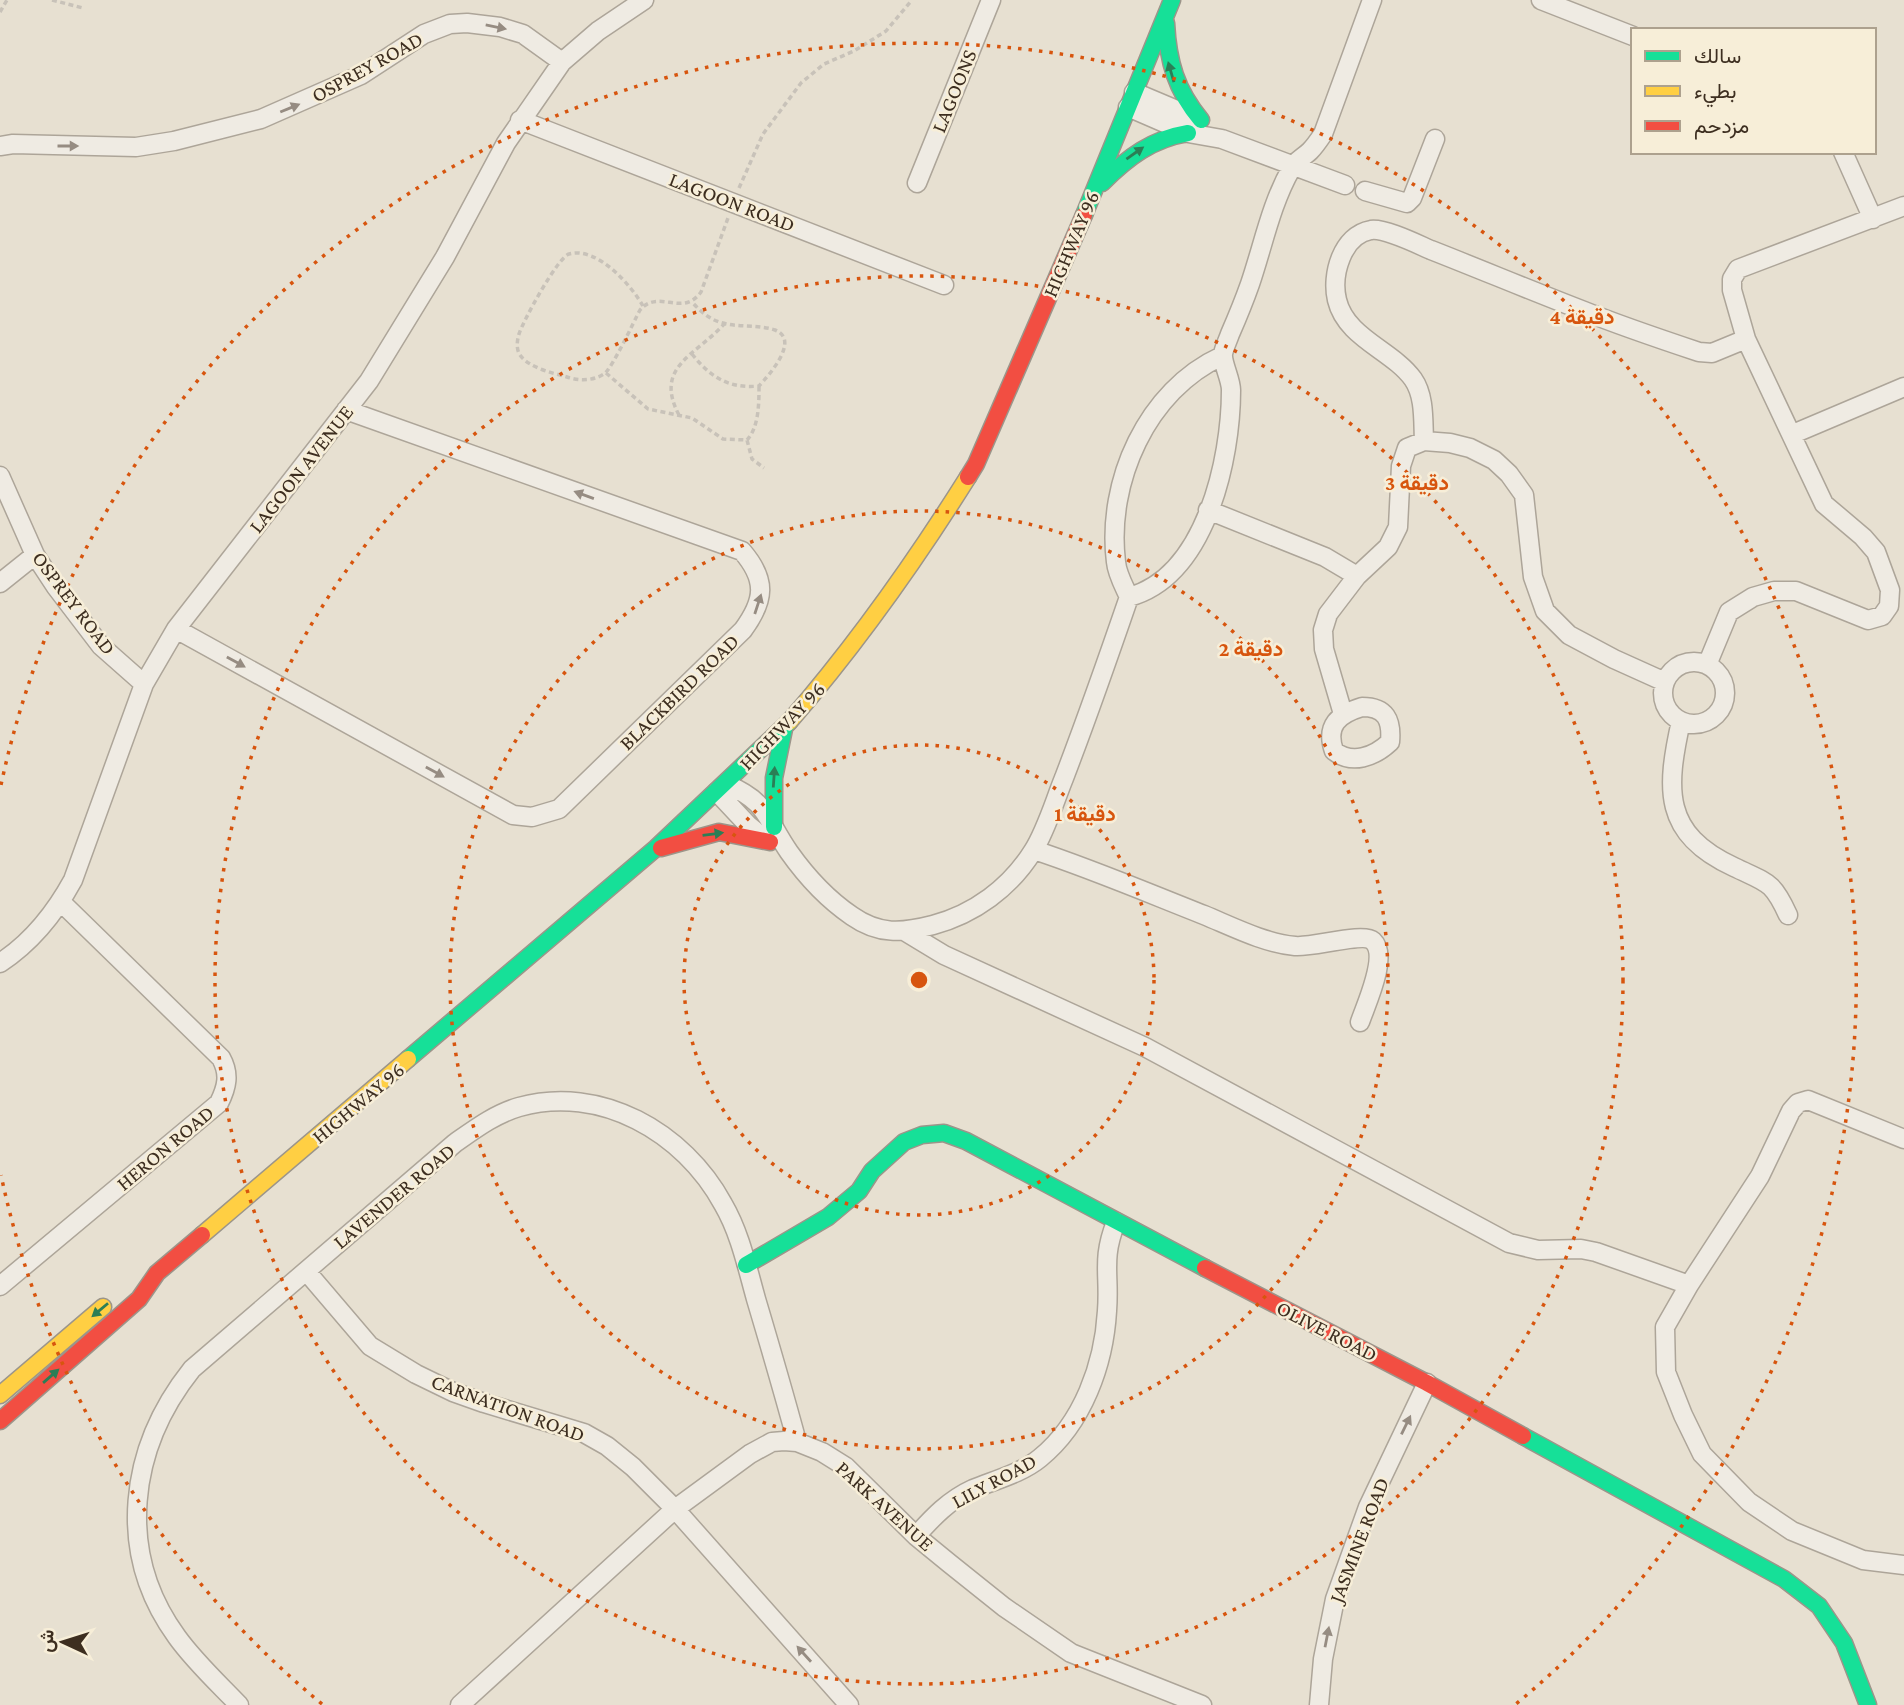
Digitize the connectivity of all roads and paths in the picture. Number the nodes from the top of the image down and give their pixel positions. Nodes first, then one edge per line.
1 (7, 0) edge
2 (52, 0) edge
3 (644, 0) edge
4 (912, 0) edge
5 (991, 0) edge
6 (1372, 0) edge
7 (1541, 0) edge
8 (1169, 7) edge
9 (83, 8) dead end
10 (0, 12) edge
11 (1631, 35) edge
12 (562, 62) junction
13 (1131, 100) junction
14 (520, 120) junction
15 (1194, 127) junction
16 (1435, 139) dead end
17 (0, 146) edge
18 (1844, 154) edge
19 (1292, 165) junction
20 (918, 183) dead end
21 (1345, 185) dead end
22 (1364, 191) dead end
23 (1094, 192) junction
24 (733, 203) junction
25 (1904, 206) edge
26 (1873, 219) junction
27 (944, 285) dead end
28 (692, 302) junction
29 (643, 306) junction
30 (725, 323) junction
31 (1746, 339) junction
32 (692, 354) junction
33 (1222, 356) junction
34 (606, 373) junction
35 (759, 386) junction
36 (1904, 387) edge
37 (346, 410) junction
38 (679, 415) junction
39 (1793, 434) junction
40 (747, 440) junction
41 (1424, 441) junction
42 (764, 468) dead end
43 (0, 475) edge
44 (1208, 510) junction
45 (35, 555) junction
46 (1357, 576) junction
47 (0, 583) edge
48 (1129, 597) junction
49 (176, 629) junction
50 (1707, 665) junction
51 (1665, 682) junction
52 (144, 684) junction
53 (1343, 714) dead end
54 (1681, 721) junction
55 (784, 728) junction
56 (721, 788) junction
57 (772, 835) junction
58 (656, 848) junction
59 (1034, 850) junction
60 (61, 902) junction
61 (1788, 915) dead end
62 (906, 932) junction
63 (0, 963) edge
64 (1360, 1022) dead end
65 (1904, 1139) edge
66 (1116, 1222) junction
67 (746, 1265) junction
68 (306, 1271) junction
69 (157, 1273) junction
70 (1689, 1285) junction
71 (0, 1286) edge
72 (1427, 1383) junction
73 (0, 1395) edge
74 (1, 1421) edge
75 (797, 1442) junction
76 (675, 1509) junction
77 (916, 1536) junction
78 (1904, 1565) edge
79 (239, 1705) edge
80 (460, 1705) edge
81 (849, 1705) edge
82 (1202, 1705) edge
83 (1319, 1705) edge
84 (1868, 1705) edge

1 - 10 path
2 - 9 path
3 - 12 street, LAGOON AVENUE
4 - 24 path
5 - 20 street, LAGOONS
6 - 19 street
7 - 11 street
8 - 13 street, HIGHWAY 96
15 -> 8 street
12 - 14 street, LAGOON AVENUE
17 -> 12 street, OSPREY ROAD
13 - 15 street
13 - 23 street, HIGHWAY 96
14 - 24 street, LAGOON ROAD
14 - 37 street, LAGOON AVENUE
15 - 19 street
23 -> 15 street
16 - 22 street
18 - 26 street
19 - 21 street
19 - 33 street
23 - 55 street, HIGHWAY 96
24 - 27 street, LAGOON ROAD
24 - 28 path
25 - 26 street
26 - 31 street
28 - 29 path
28 - 30 path
29 - 34 path
29 - 34 path
30 - 32 path
30 - 35 path
31 - 39 street
31 - 41 street
32 - 35 path
32 - 38 path
33 - 44 street
33 - 48 street
34 - 38 path
35 - 40 path
36 - 39 street
37 - 49 street, LAGOON AVENUE
49 -> 37 street, BLACKBIRD ROAD
38 - 40 path
39 - 50 street
40 - 42 path
41 - 46 street
41 - 51 street
43 - 45 street, OSPREY ROAD
44 - 46 street
44 - 48 street
45 - 47 street
45 - 52 street, OSPREY ROAD
46 - 53 street
48 - 59 street
49 - 52 street, LAGOON AVENUE
50 - 51 street
50 - 54 street
51 - 54 street
52 - 60 street, LAGOON AVENUE
54 - 61 street
55 - 56 street, HIGHWAY 96
57 -> 55 street
56 - 57 street
56 - 58 street, HIGHWAY 96
58 -> 57 street
57 - 62 street
58 - 69 street, HIGHWAY 96
59 - 62 street
59 - 64 street
60 - 63 street, LAGOON AVENUE
60 - 71 street, HERON ROAD
62 - 70 street
65 - 70 street
66 - 67 street, OLIVE ROAD
66 - 72 street, OLIVE ROAD
66 - 77 street, LILY ROAD
67 - 68 street, LAVENDER ROAD
67 - 75 street, LAVENDER ROAD
68 - 76 street, CARNATION ROAD
68 - 79 street, LAVENDER ROAD
69 -> 73 street, HIGHWAY 96
74 -> 69 street, HIGHWAY 96
70 - 78 street
83 -> 72 street, JASMINE ROAD
72 - 84 street, OLIVE ROAD
75 - 76 street
75 - 77 street, PARK AVENUE
76 - 80 street
81 -> 76 street, CARNATION ROAD
77 - 82 street, PARK AVENUE

